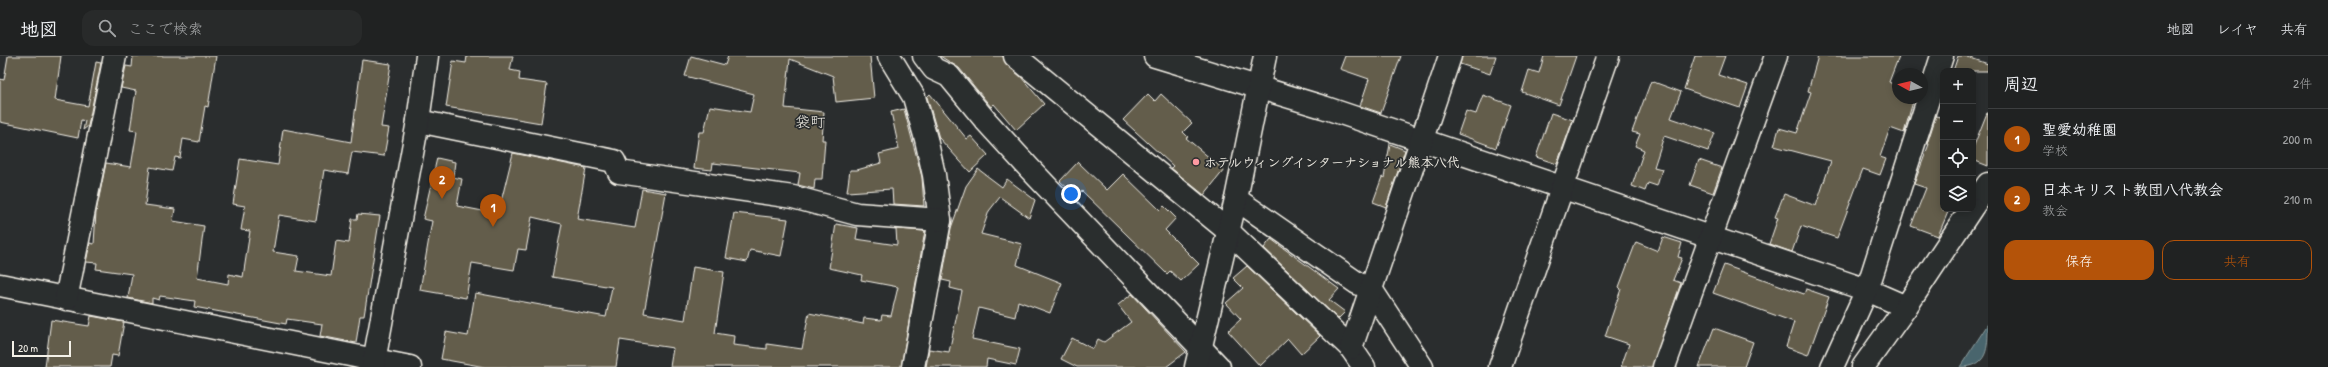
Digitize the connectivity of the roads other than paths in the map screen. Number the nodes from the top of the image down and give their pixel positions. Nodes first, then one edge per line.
1 (115, 56) edge
2 (427, 56) edge
3 (889, 56) edge
4 (924, 56) edge
5 (1016, 56) edge
6 (1155, 56) edge
7 (1265, 56) edge
8 (1271, 56) edge
9 (1450, 56) edge
10 (1608, 56) edge
11 (1776, 56) edge
12 (1942, 56) edge
13 (1259, 88) junction
14 (418, 122) junction
15 (1421, 139) junction
16 (1988, 184) edge
17 (1563, 188) junction
18 (1236, 199) junction
19 (1976, 202) edge
20 (1969, 212) edge
21 (940, 220) junction
22 (1227, 230) junction
23 (1710, 237) junction
24 (0, 285) edge
25 (1371, 289) junction
26 (1867, 290) junction
27 (66, 299) junction
28 (1906, 307) junction
29 (1351, 348) junction
30 (1198, 357) edge
31 (374, 363) edge
32 (410, 367) edge
33 (913, 367) edge
34 (1219, 367) edge
35 (1364, 367) edge
36 (1422, 367) edge
37 (1500, 367) edge
38 (1664, 367) edge
39 (1832, 367) edge
40 (1863, 367) edge

1 - 27 street
2 - 14 street
3 - 21 street
4 - 30 street
5 - 22 street
6 - 13 street
7 - 13 street
8 - 13 street
9 - 15 street
10 - 17 street
11 - 23 street
12 - 26 street
13 - 15 street
13 - 18 street
14 - 21 street
14 - 31 street
15 - 17 street
15 - 25 street
16 - 19 street
17 - 23 street
17 - 37 street
18 - 22 street
18 - 25 street
20 - 28 street
21 - 33 street
22 - 29 street
22 - 30 street
23 - 26 street
23 - 38 street
24 - 27 street
25 - 29 street
25 - 36 street
26 - 28 street
26 - 39 street
27 - 31 street
28 - 40 street
29 - 35 street
30 - 34 street
31 - 32 street

